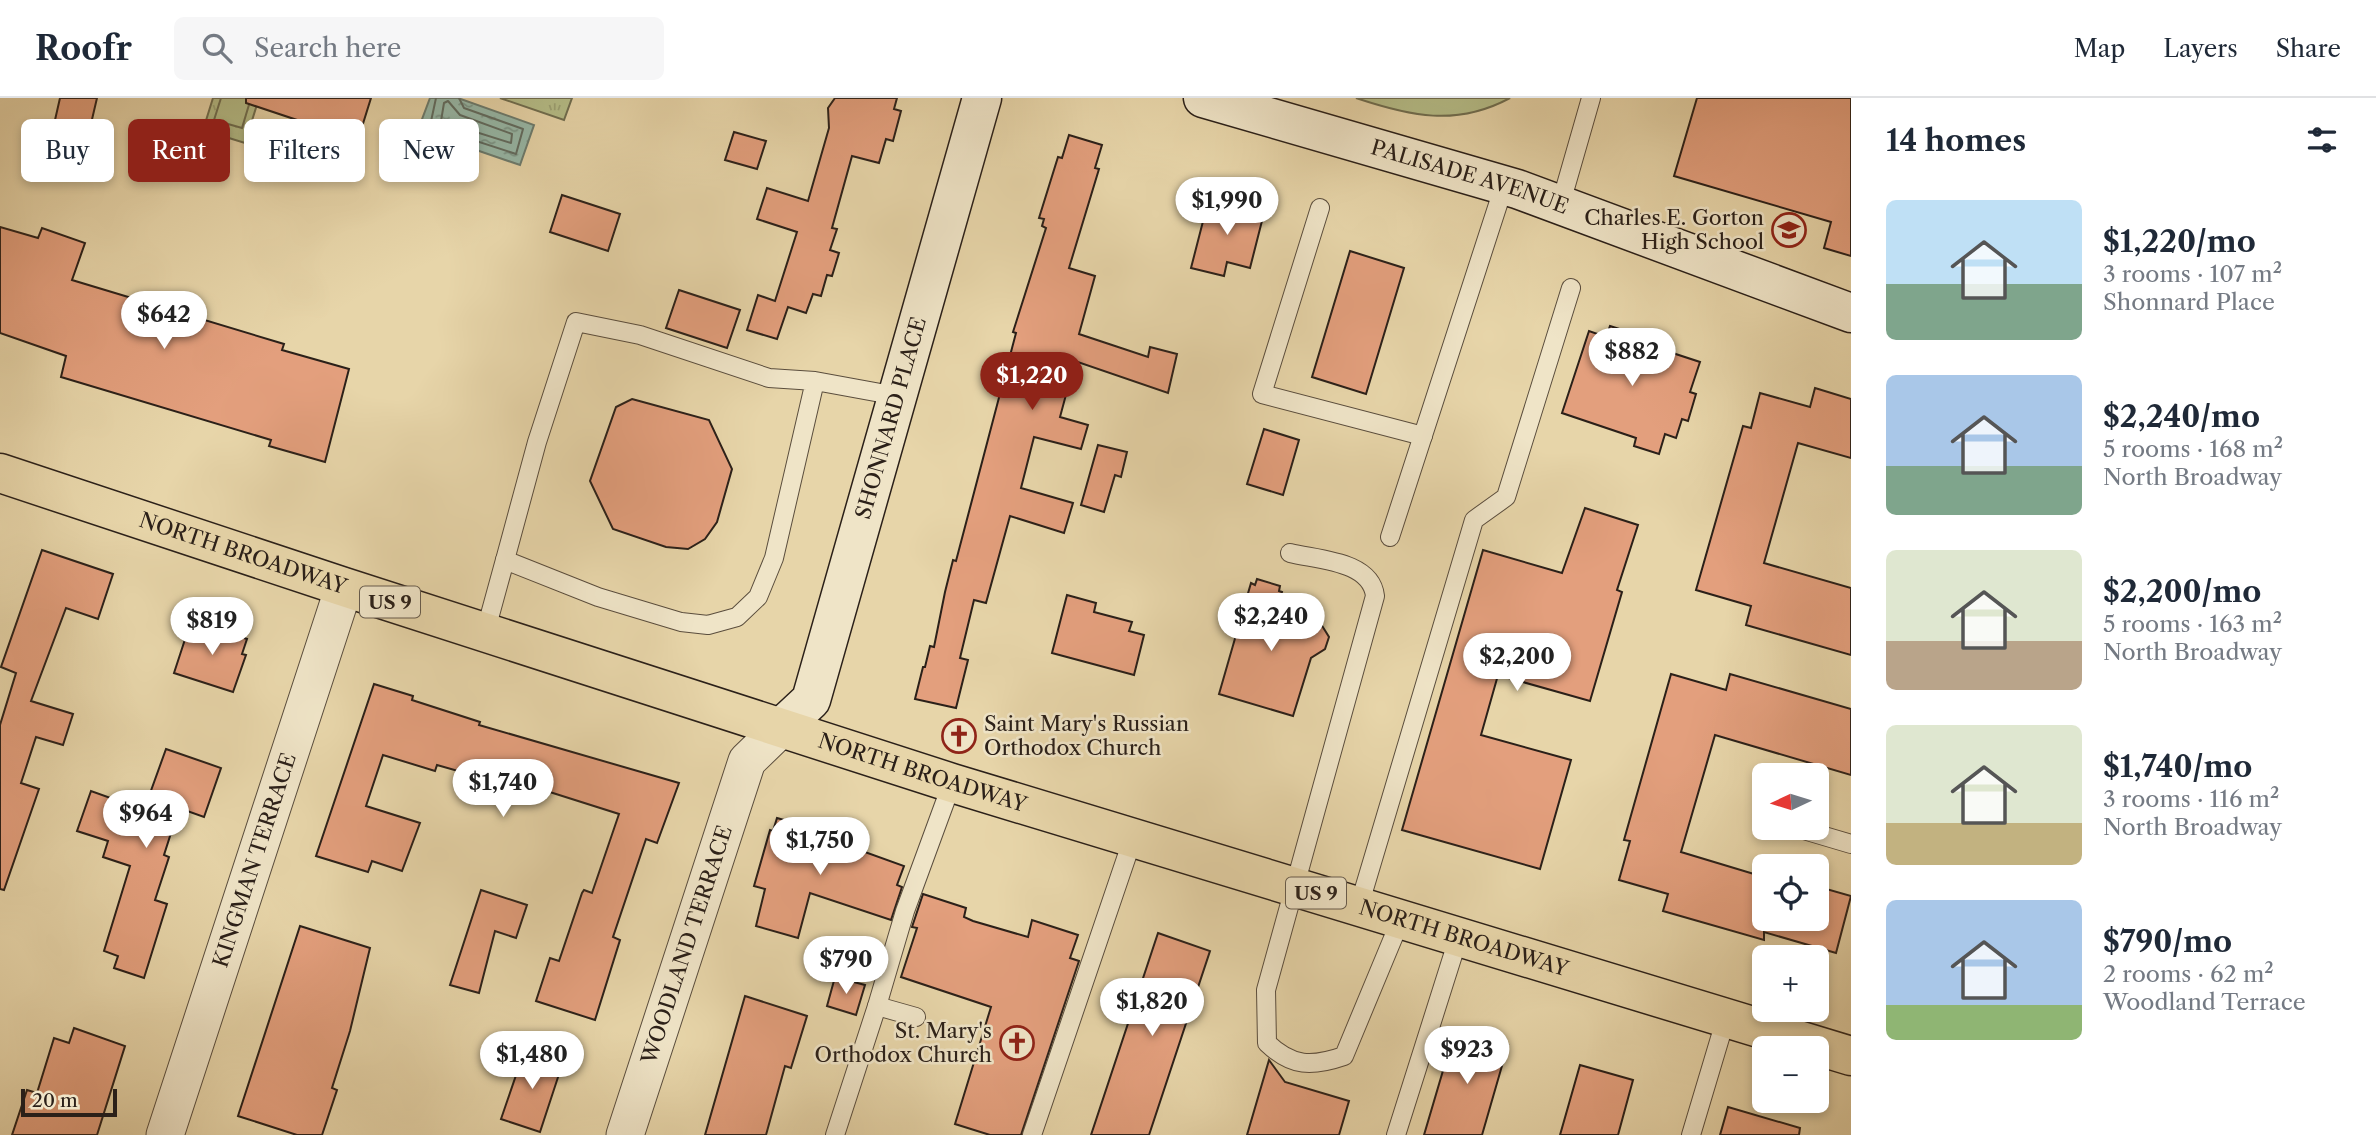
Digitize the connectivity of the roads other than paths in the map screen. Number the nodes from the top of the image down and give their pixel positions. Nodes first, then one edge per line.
1 (982, 98) edge
2 (1203, 98) edge
3 (1591, 98) edge
4 (1504, 186) junction
5 (1560, 206) junction
6 (1320, 208) dead end
7 (1571, 288) dead end
8 (1851, 313) edge
9 (815, 380) junction
10 (897, 396) junction
11 (1423, 436) junction
12 (0, 472) edge
13 (1390, 537) dead end
14 (1290, 553) dead end
15 (505, 560) junction
16 (344, 587) junction
17 (485, 633) junction
18 (781, 728) junction
19 (951, 783) junction
20 (1829, 837) edge
21 (1133, 838) junction
22 (1851, 844) edge
23 (1295, 887) junction
24 (1359, 906) junction
25 (1401, 919) junction
26 (1459, 936) junction
27 (877, 1006) junction
28 (916, 1017) dead end
29 (1726, 1018) junction
30 (1849, 1050) edge
31 (166, 1135) edge
32 (625, 1135) edge
33 (835, 1135) edge
34 (1032, 1135) edge
35 (1396, 1135) edge
36 (1691, 1135) edge

1 - 10 street, SHONNARD PLACE
2 - 4 street, PALISADE AVENUE
3 - 5 lane
4 - 5 street, PALISADE AVENUE
4 - 11 lane
5 - 8 street, PALISADE AVENUE
6 - 11 lane
7 - 24 lane
9 - 10 lane
9 - 15 lane
9 - 15 lane
10 - 18 street, SHONNARD PLACE
11 - 13 lane
12 - 16 main road, NORTH BROADWAY / US 9
14 - 23 lane
15 - 17 lane
16 - 17 main road, NORTH BROADWAY / US 9
16 - 31 street, KINGMAN TERRACE
17 - 18 main road, NORTH BROADWAY / US 9
18 - 19 main road, NORTH BROADWAY / US 9
18 - 32 street, WOODLAND TERRACE
19 - 21 main road, NORTH BROADWAY / US 9
19 - 27 lane
20 - 22 lane
21 - 23 main road, NORTH BROADWAY / US 9
21 - 34 lane
23 - 24 main road, NORTH BROADWAY / US 9
23 - 25 lane
24 - 25 main road, NORTH BROADWAY / US 9
25 - 26 main road, NORTH BROADWAY / US 9
26 - 29 main road, NORTH BROADWAY / US 9
26 - 35 lane
27 - 28 lane
27 - 33 lane
29 - 30 main road, NORTH BROADWAY / US 9
29 - 36 lane

